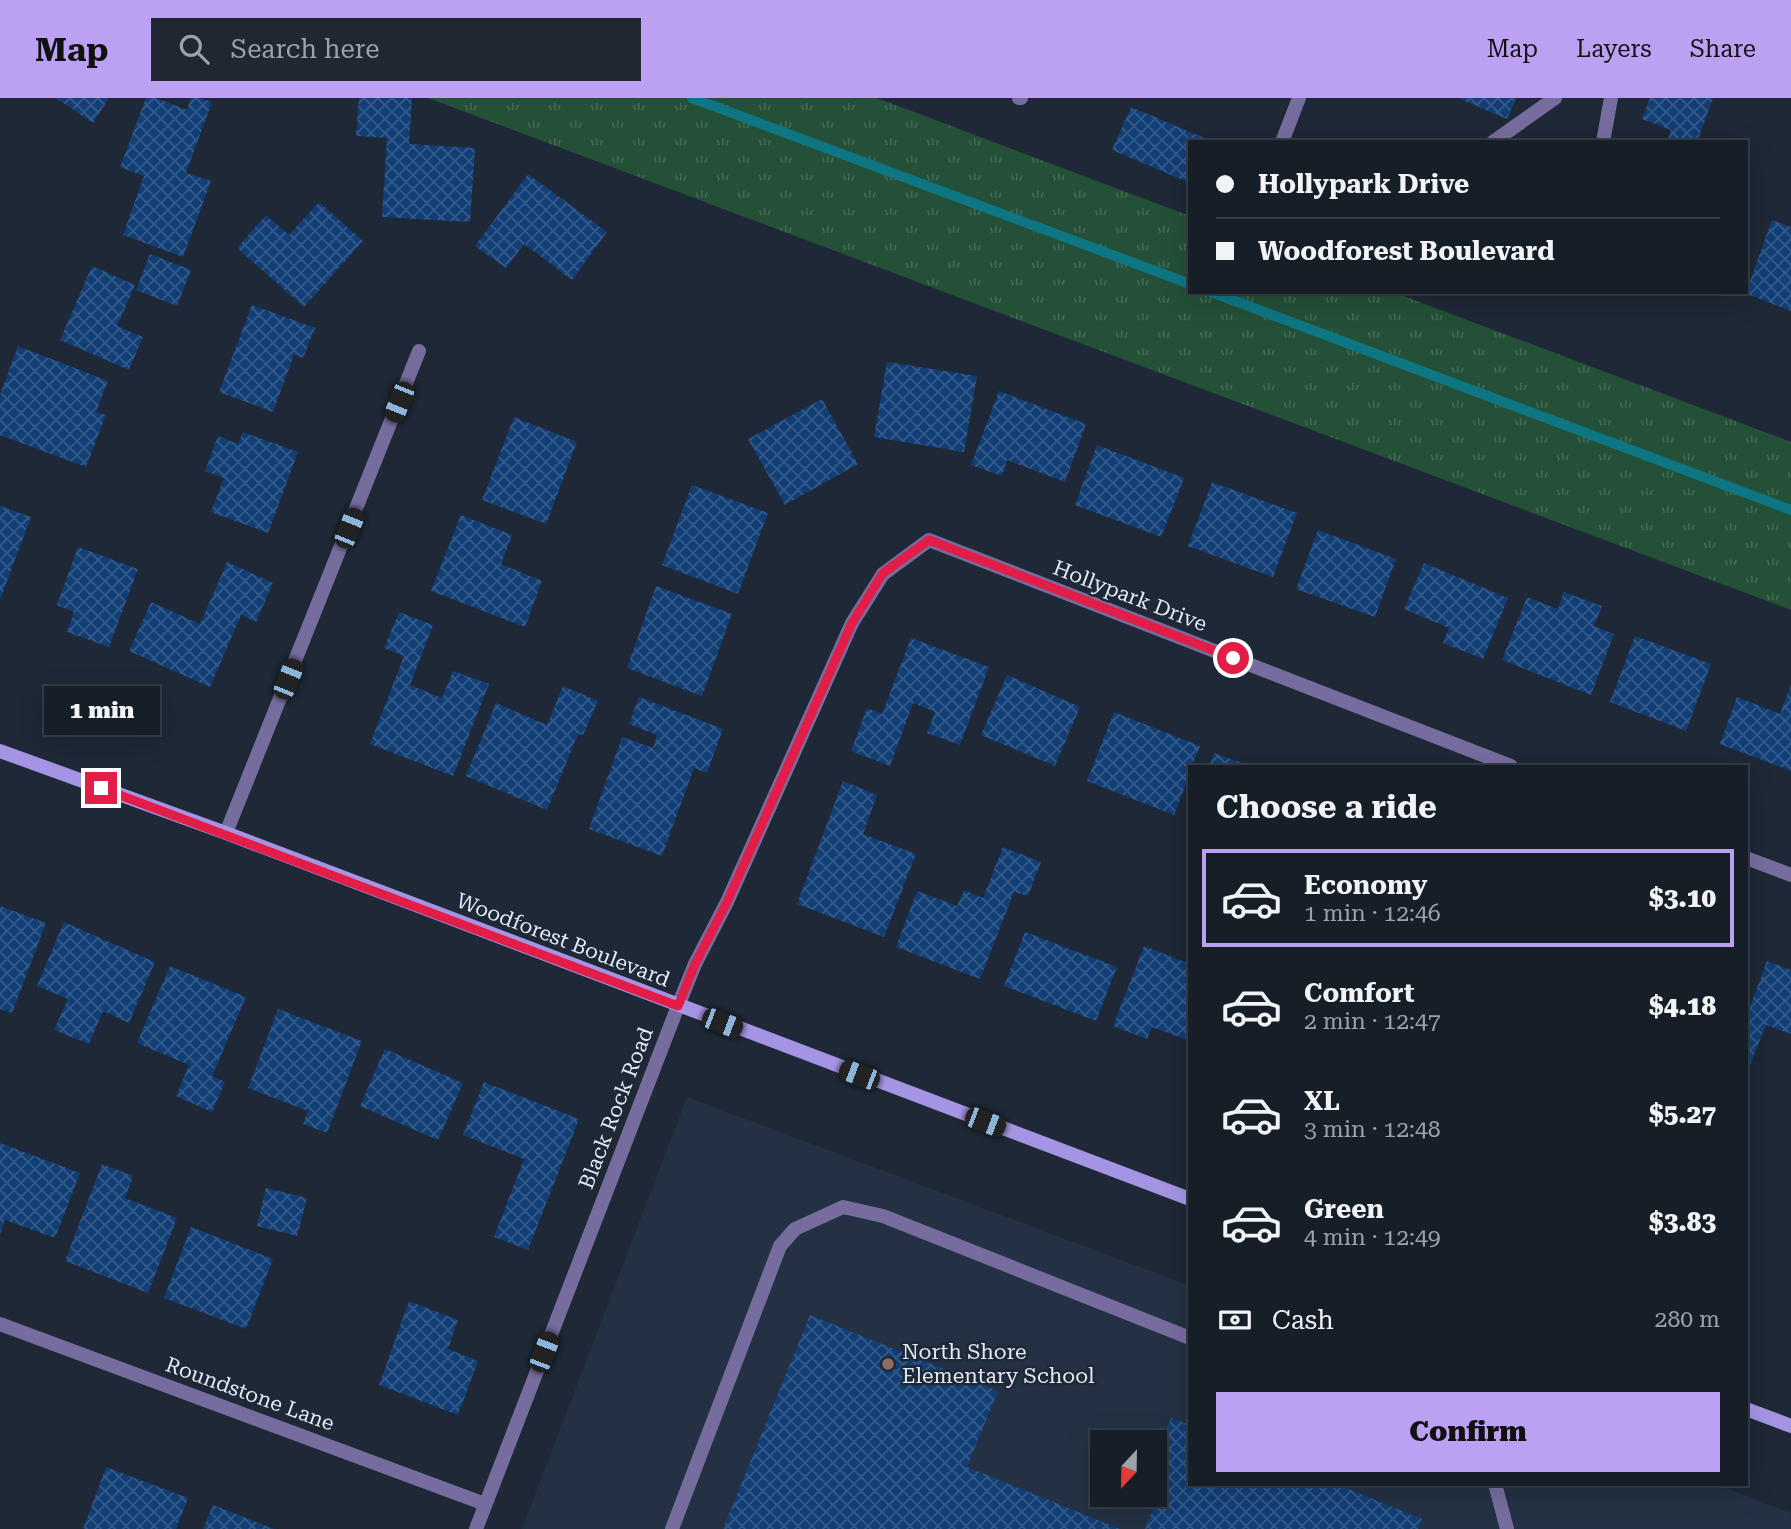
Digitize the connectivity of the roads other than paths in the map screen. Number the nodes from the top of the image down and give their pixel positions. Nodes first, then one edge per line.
1 (1299, 98) edge
2 (1555, 98) edge
3 (1611, 98) edge
4 (1283, 140) edge
5 (1496, 140) edge
6 (1603, 140) edge
7 (419, 351) dead end
8 (929, 540) joint
9 (0, 751) edge
10 (1508, 765) edge
11 (226, 833) junction
12 (1748, 859) edge
13 (1791, 875) edge
14 (678, 1006) junction
15 (1188, 1198) edge
16 (0, 1324) edge
17 (1188, 1337) edge
18 (1748, 1410) edge
19 (1791, 1426) edge
20 (1496, 1486) edge
21 (485, 1504) junction
22 (476, 1529) edge
23 (672, 1529) edge
24 (1507, 1529) edge

1 - 4 street
2 - 5 street
3 - 6 street
7 - 11 street
8 - 10 street, Hollypark Drive
8 - 14 street, Black Rock Road
9 - 11 main road, Woodforest Boulevard
11 - 14 main road, Woodforest Boulevard
12 - 13 street
14 - 15 main road, Woodforest Boulevard
14 - 21 street, Black Rock Road
16 - 21 street, Roundstone Lane
17 - 23 street
18 - 19 main road
20 - 24 street
21 - 22 street, Black Rock Road

